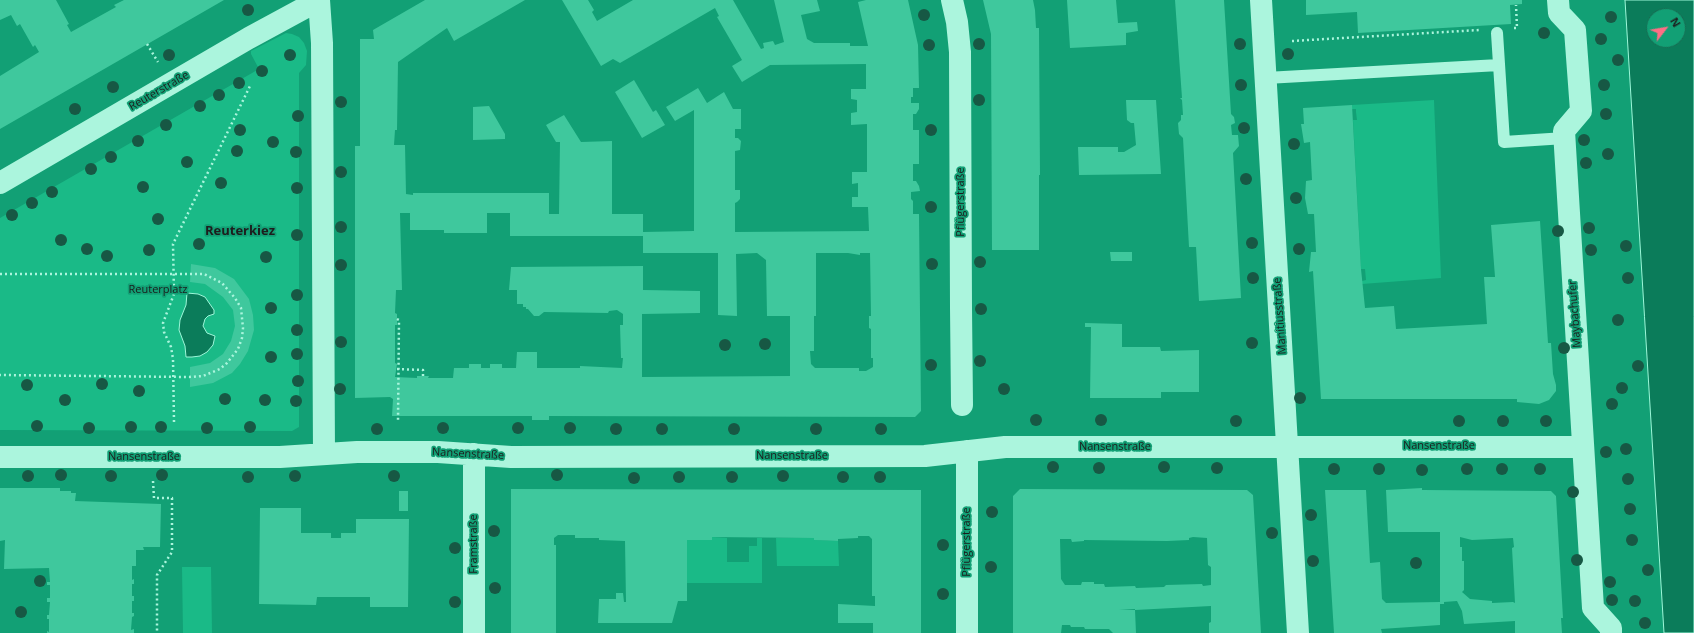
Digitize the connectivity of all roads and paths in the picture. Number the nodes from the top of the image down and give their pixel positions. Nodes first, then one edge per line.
1 (319, 0) edge
2 (952, 0) edge
3 (1261, 0) edge
4 (1558, 0) edge
5 (1516, 5) dead end
6 (1511, 28) dead end
7 (1481, 30) dead end
8 (1498, 33) dead end
9 (1292, 41) dead end
10 (1499, 65) junction
11 (1266, 78) junction
12 (251, 84) dead end
13 (1565, 138) junction
14 (0, 183) edge
15 (174, 273) junction
16 (0, 274) edge
17 (397, 319) dead end
18 (398, 370) junction
19 (0, 375) edge
20 (423, 376) dead end
21 (173, 377) junction
22 (962, 405) dead end
23 (174, 422) dead end
24 (398, 422) dead end
25 (1288, 446) junction
26 (1583, 447) junction
27 (967, 451) junction
28 (324, 454) junction
29 (474, 454) junction
30 (0, 457) edge
31 (153, 478) dead end
32 (157, 633) edge
33 (474, 633) edge
34 (967, 633) edge
35 (1298, 633) edge
36 (1611, 633) edge

1 - 14 street, Reuterstraße
1 - 28 street
2 - 22 street, Pflügerstraße
3 - 11 street, Manitiusstraße
4 - 13 street, Maybachufer
5 - 6 path
7 - 9 path
8 - 10 lane
10 - 11 lane
10 - 13 lane
11 - 25 street, Manitiusstraße
12 - 15 path
13 - 26 street, Maybachufer
15 - 16 path
15 - 21 path
15 - 21 path
17 - 18 path
18 - 20 path
18 - 24 path
19 - 21 path
21 - 23 path
25 - 26 street, Nansenstraße
25 - 27 street, Nansenstraße
25 - 35 street, Manitiusstraße
26 - 36 street, Maybachufer
27 - 29 street, Nansenstraße
27 - 34 street, Pflügerstraße
28 - 29 street, Nansenstraße
28 - 30 street, Nansenstraße
29 - 33 street, Framstraße
31 - 32 path

